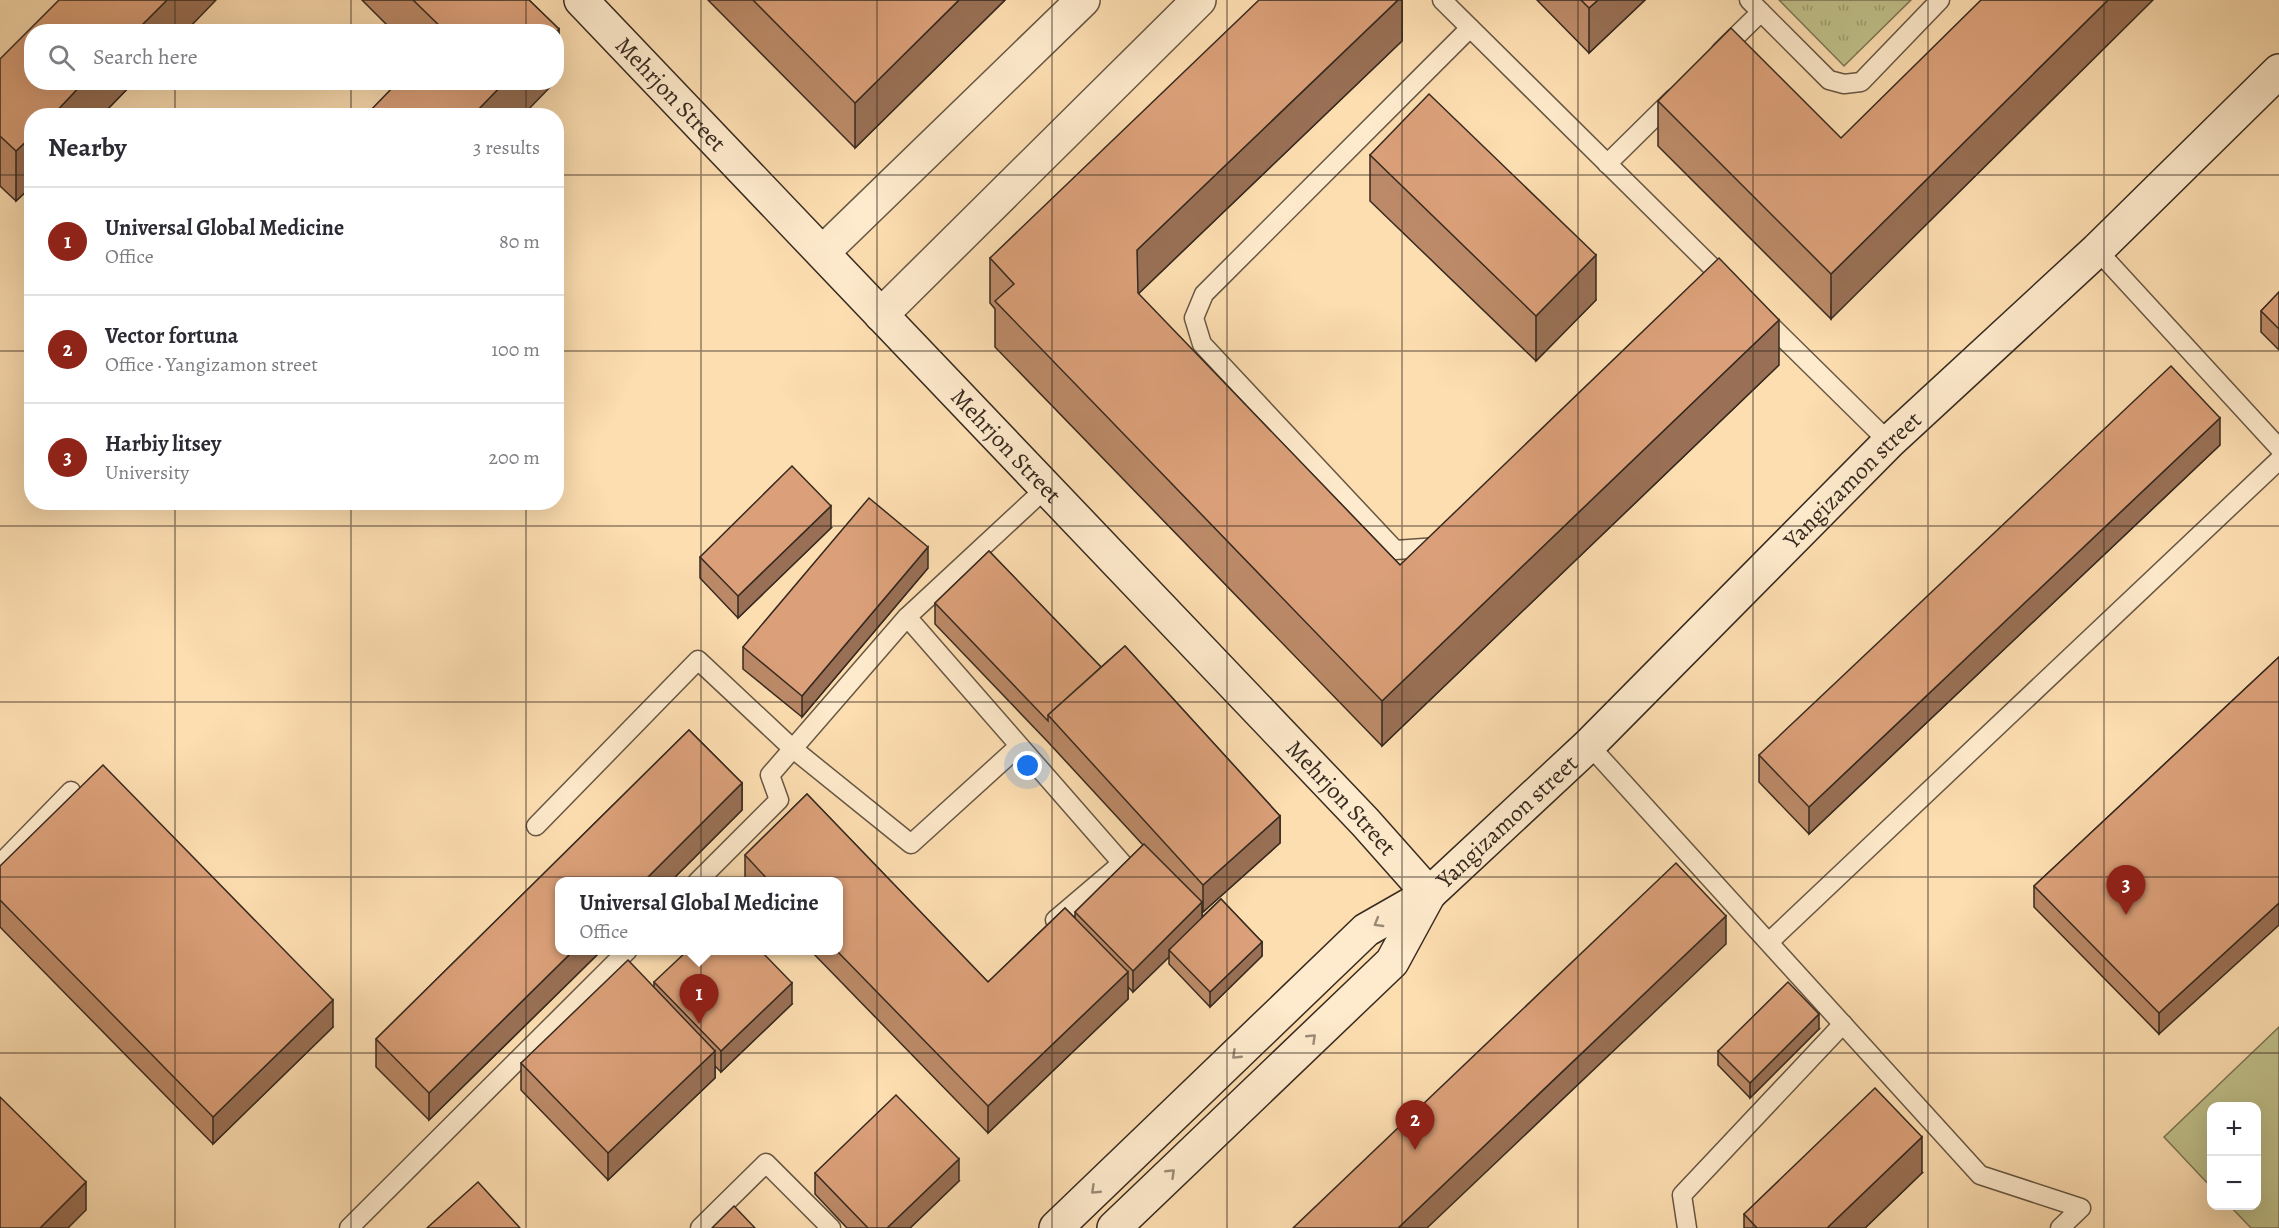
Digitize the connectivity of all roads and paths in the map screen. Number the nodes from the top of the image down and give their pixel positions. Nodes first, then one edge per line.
1 (581, 0) edge
2 (1083, 0) edge
3 (1199, 0) edge
4 (1442, 0) edge
5 (1940, 0) edge
6 (1755, 6) edge
7 (1470, 28) junction
8 (1712, 60) edge
9 (2279, 71) edge
10 (1688, 84) edge
11 (1607, 164) junction
12 (2097, 250) junction
13 (823, 252) junction
14 (1738, 293) edge
15 (1754, 308) edge
16 (881, 315) junction
17 (1888, 442) junction
18 (2279, 448) edge
19 (2279, 460) edge
20 (1046, 488) junction
21 (1447, 539) edge
22 (907, 617) junction
23 (1589, 745) junction
24 (1019, 746) junction
25 (792, 748) junction
26 (71, 791) dead end
27 (536, 826) dead end
28 (0, 864) edge
29 (702, 877) edge
30 (1429, 894) junction
31 (1055, 920) edge
32 (1769, 942) junction
33 (624, 955) edge
34 (1844, 1024) junction
35 (349, 1228) edge
36 (700, 1228) edge
37 (831, 1228) edge
38 (1056, 1228) edge
39 (1114, 1228) edge
40 (1687, 1228) edge
41 (2060, 1228) edge

1 - 13 main road, Mehrjon Street
2 - 13 main road
3 - 16 main road
4 - 7 lane
5 - 6 lane
6 - 8 lane
7 - 11 lane
7 - 21 lane
9 - 12 main road, Yangizamon street
10 - 11 lane
11 - 14 lane
12 - 17 main road, Yangizamon street
12 - 18 lane
13 - 16 main road, Mehrjon Street
15 - 17 lane
16 - 20 main road, Mehrjon Street
17 - 23 main road, Yangizamon street
19 - 32 lane
20 - 22 lane
20 - 30 main road, Mehrjon Street
22 - 24 lane
22 - 25 lane
23 - 30 main road, Yangizamon street
23 - 32 lane
24 - 25 lane
24 - 31 lane
25 - 27 lane
25 - 29 lane
26 - 28 lane
30 -> 38 main road, Yangizamon street
39 -> 30 main road, Yangizamon street
32 - 34 lane
33 - 35 lane
34 - 40 lane
34 - 41 lane
36 - 37 lane

